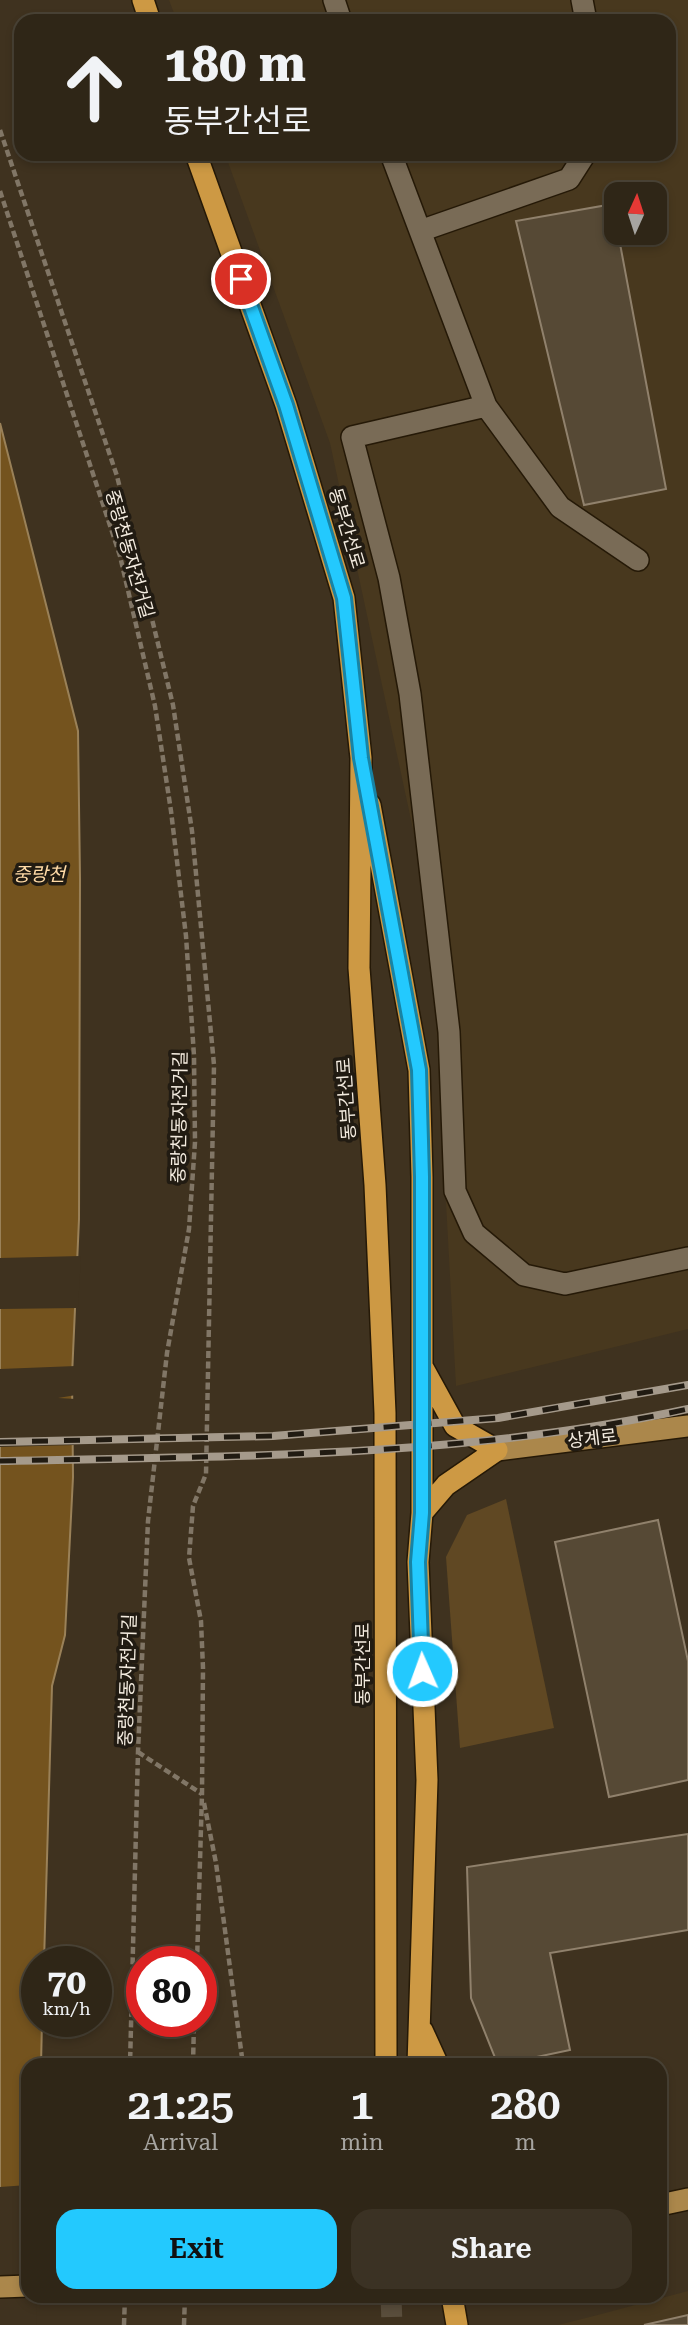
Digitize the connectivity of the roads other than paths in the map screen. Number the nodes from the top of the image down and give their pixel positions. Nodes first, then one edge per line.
1 (199, 161) edge
2 (394, 161) edge
3 (581, 161) edge
4 (420, 231) junction
5 (486, 407) junction
6 (638, 560) dead end
7 (361, 758) junction
8 (688, 1258) edge
9 (421, 1363) junction
10 (688, 1426) edge
11 (497, 1450) junction
12 (422, 1513) junction
13 (420, 2025) junction
14 (386, 2058) edge
15 (418, 2058) edge
16 (435, 2058) edge
17 (688, 2199) edge
18 (667, 2204) edge
19 (21, 2286) edge
20 (0, 2287) edge
21 (453, 2303) edge
22 (457, 2325) edge

1 - 7 highway, 동부간선로
2 - 4 lane
3 - 4 lane
4 - 5 lane
5 - 6 lane
5 - 8 lane
7 - 9 highway
7 - 14 highway, 동부간선로
9 - 11 highway
9 - 12 highway
10 - 11 main road, 상계로
11 - 12 highway
12 - 13 highway
13 - 15 highway
13 - 16 highway
17 - 18 main road
19 - 20 main road
21 - 22 highway

